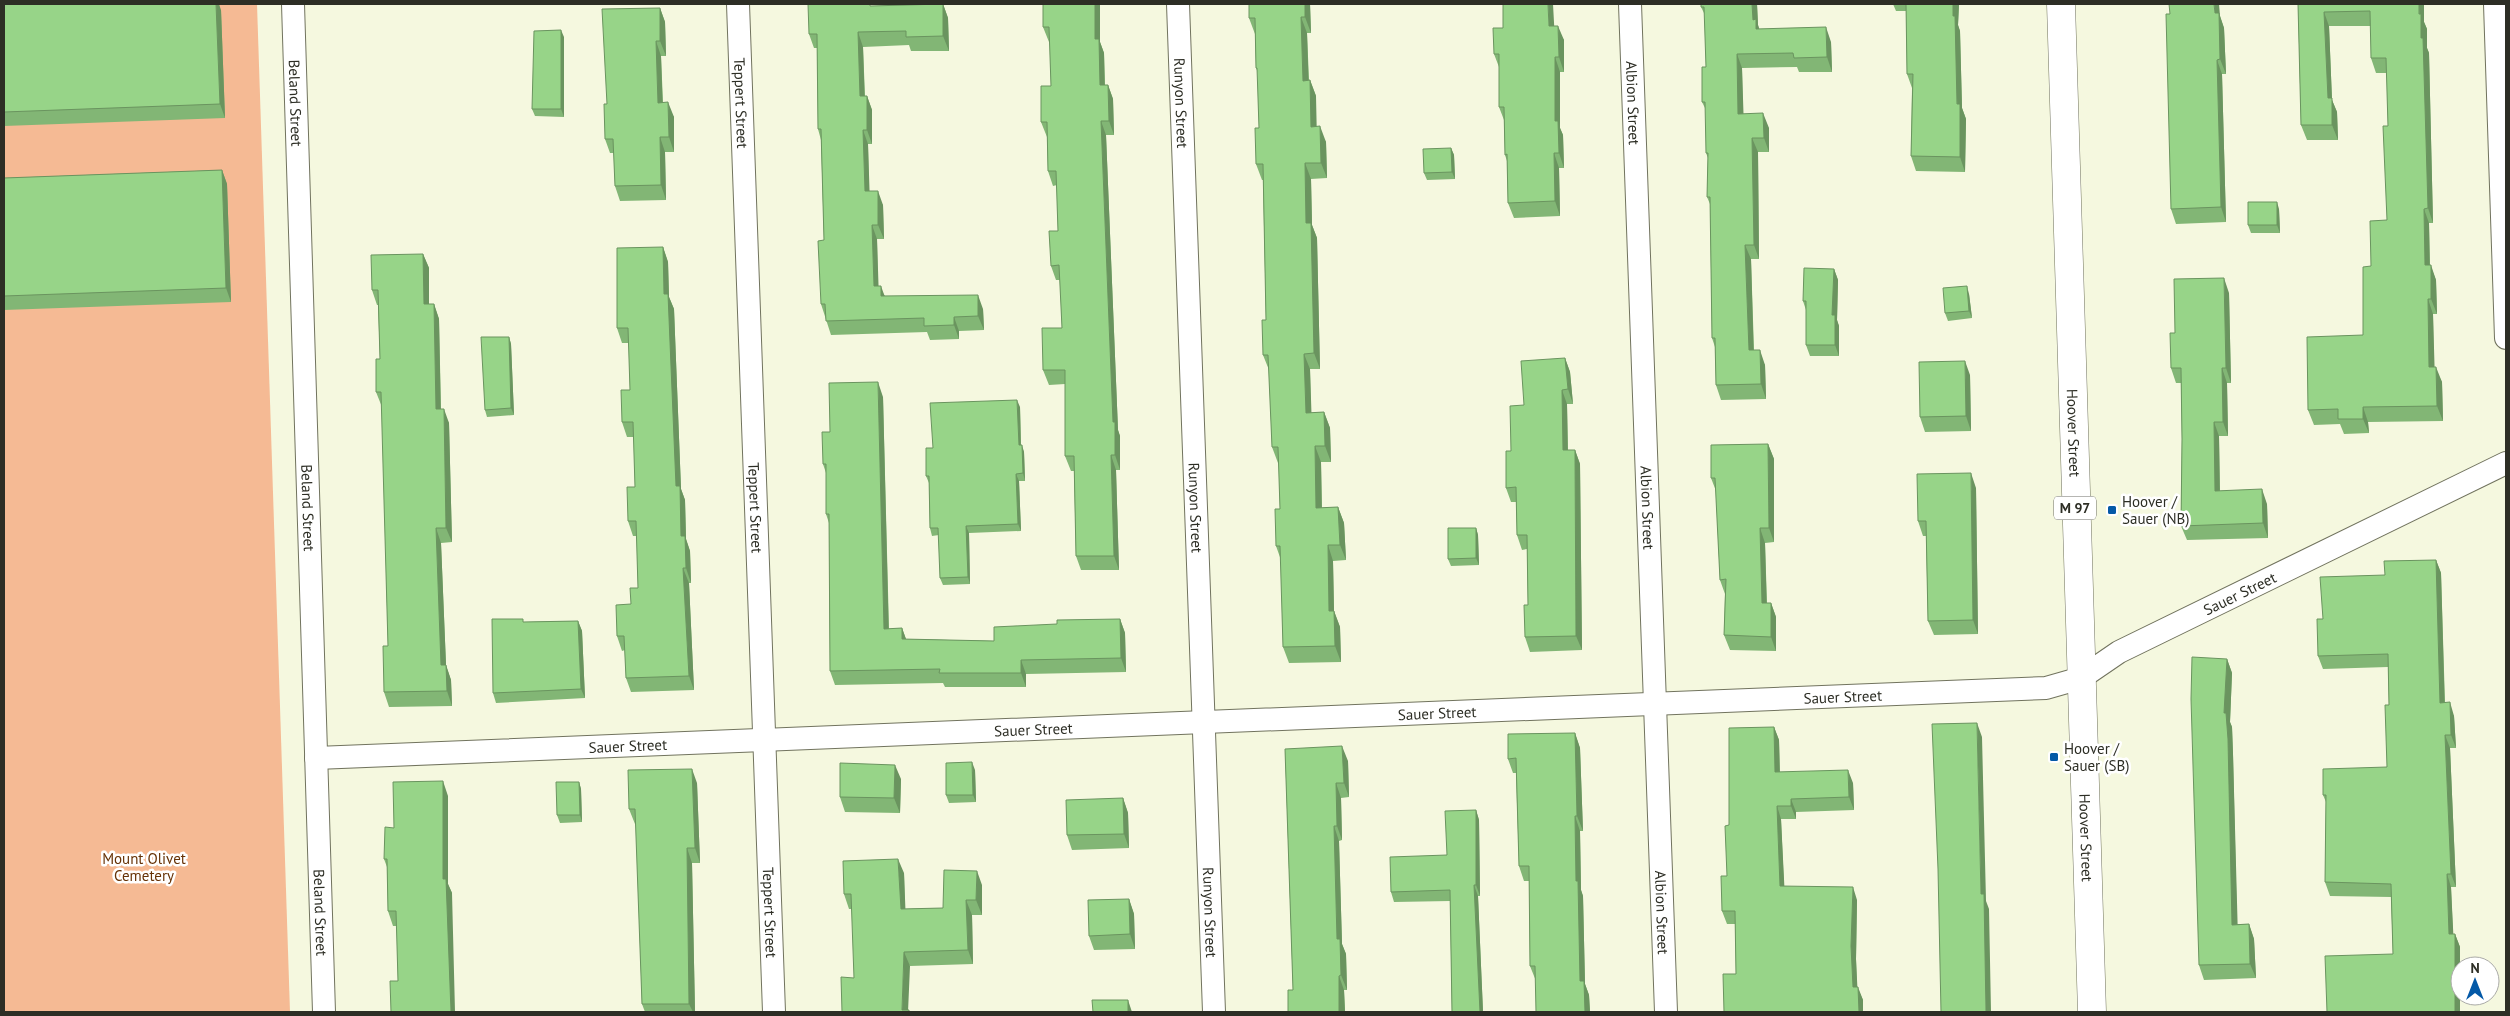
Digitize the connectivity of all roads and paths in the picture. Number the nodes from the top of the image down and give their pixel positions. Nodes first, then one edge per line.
1 (293, 4) edge
2 (738, 4) edge
3 (1178, 4) edge
4 (1630, 4) edge
5 (2061, 4) edge
6 (2495, 4) edge
7 (2506, 338) edge
8 (2506, 464) edge
9 (2081, 678) junction
10 (1656, 703) junction
11 (1205, 722) junction
12 (765, 741) junction
13 (316, 758) junction
14 (324, 1012) edge
15 (774, 1012) edge
16 (1214, 1012) edge
17 (1666, 1012) edge
18 (2092, 1012) edge

1 - 13 street, Beland Street
2 - 12 street, Teppert Street
3 - 11 street, Runyon Street
4 - 10 street, Albion Street
5 - 9 main road, Hoover Street / M 97
6 - 7 street
8 - 9 street, Sauer Street
9 - 10 street, Sauer Street
9 - 18 main road, Hoover Street / M 97
10 - 11 street, Sauer Street
10 - 17 street, Albion Street
11 - 12 street, Sauer Street
11 - 16 street, Runyon Street
12 - 13 street, Sauer Street
12 - 15 street, Teppert Street
13 - 14 street, Beland Street

